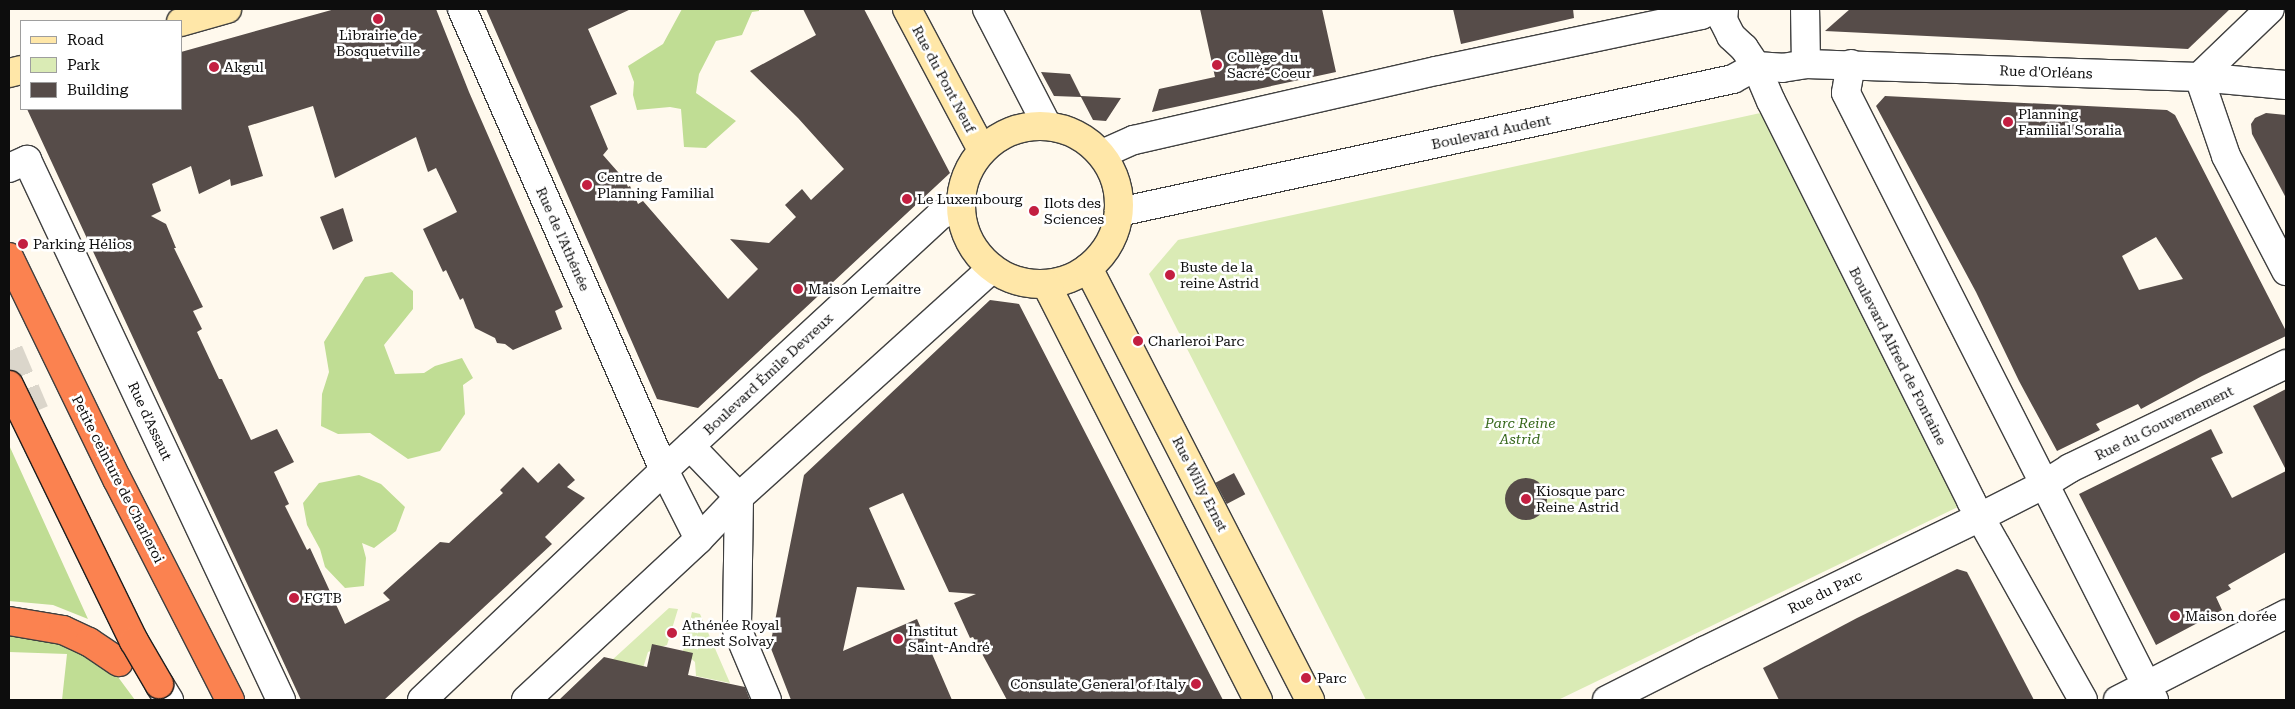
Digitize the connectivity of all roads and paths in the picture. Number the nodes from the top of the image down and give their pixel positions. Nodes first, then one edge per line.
1 (228, 9) edge
2 (462, 9) edge
3 (907, 9) edge
4 (987, 9) edge
5 (1712, 9) edge
6 (1724, 9) edge
7 (1805, 9) edge
8 (2270, 9) edge
9 (182, 22) edge
10 (1806, 64) junction
11 (1851, 64) junction
12 (1756, 66) junction
13 (2199, 77) junction
14 (2286, 85) edge
15 (1047, 125) junction
16 (982, 150) junction
17 (1102, 154) junction
18 (9, 168) edge
19 (960, 207) junction
20 (1119, 212) junction
21 (9, 257) edge
22 (992, 268) junction
23 (1088, 268) junction
24 (2286, 270) edge
25 (1046, 284) junction
26 (2286, 364) edge
27 (9, 386) edge
28 (690, 446) junction
29 (664, 470) junction
30 (2043, 485) junction
31 (740, 496) junction
32 (1980, 517) junction
33 (699, 538) junction
34 (2286, 614) edge
35 (9, 620) edge
36 (119, 662) dead end
37 (164, 692) edge
38 (2150, 693) edge
39 (230, 700) edge
40 (281, 700) edge
41 (422, 700) edge
42 (526, 700) edge
43 (767, 700) edge
44 (1258, 700) edge
45 (1310, 700) edge
46 (1607, 700) edge
47 (2083, 700) edge
48 (2118, 700) edge

1 - 9 main road
2 - 29 street, Rue de l'Athénée
3 - 16 main road, Rue du Pont Neuf
4 - 15 street
5 - 17 street
6 - 12 street, Boulevard Alfred de Fontaine
7 - 10 street
8 - 13 street
10 - 11 street, Rue d'Orléans
10 - 12 street
11 - 13 street, Rue d'Orléans
11 - 30 street
12 - 20 street, Boulevard Audent
12 - 32 street, Boulevard Alfred de Fontaine
13 - 14 street, Rue d'Orléans
13 - 24 street
15 - 16 main road
15 - 17 main road
16 - 19 main road
17 - 20 main road
18 - 40 street, Rue d'Assaut
19 - 22 main road
19 - 28 street, Boulevard Émile Devreux
20 - 23 main road
21 - 39 highway, Petite ceinture de Charleroi
22 - 25 main road
22 - 31 street
23 - 25 main road
23 - 45 main road, Rue Willy Ernst
25 - 44 main road
26 - 30 street, Rue du Gouvernement
27 - 37 highway, bridge
28 - 29 street, Boulevard Émile Devreux
28 - 31 street, Boulevard Émile Devreux
29 - 33 street
29 - 41 street, Boulevard Émile Devreux
30 - 32 street, Rue du Parc
30 - 38 street
31 - 33 street
31 - 43 street
32 - 46 street, Rue du Parc
32 - 47 street, Boulevard Alfred de Fontaine
33 - 42 street
34 - 38 street
35 - 36 highway
38 - 48 street

